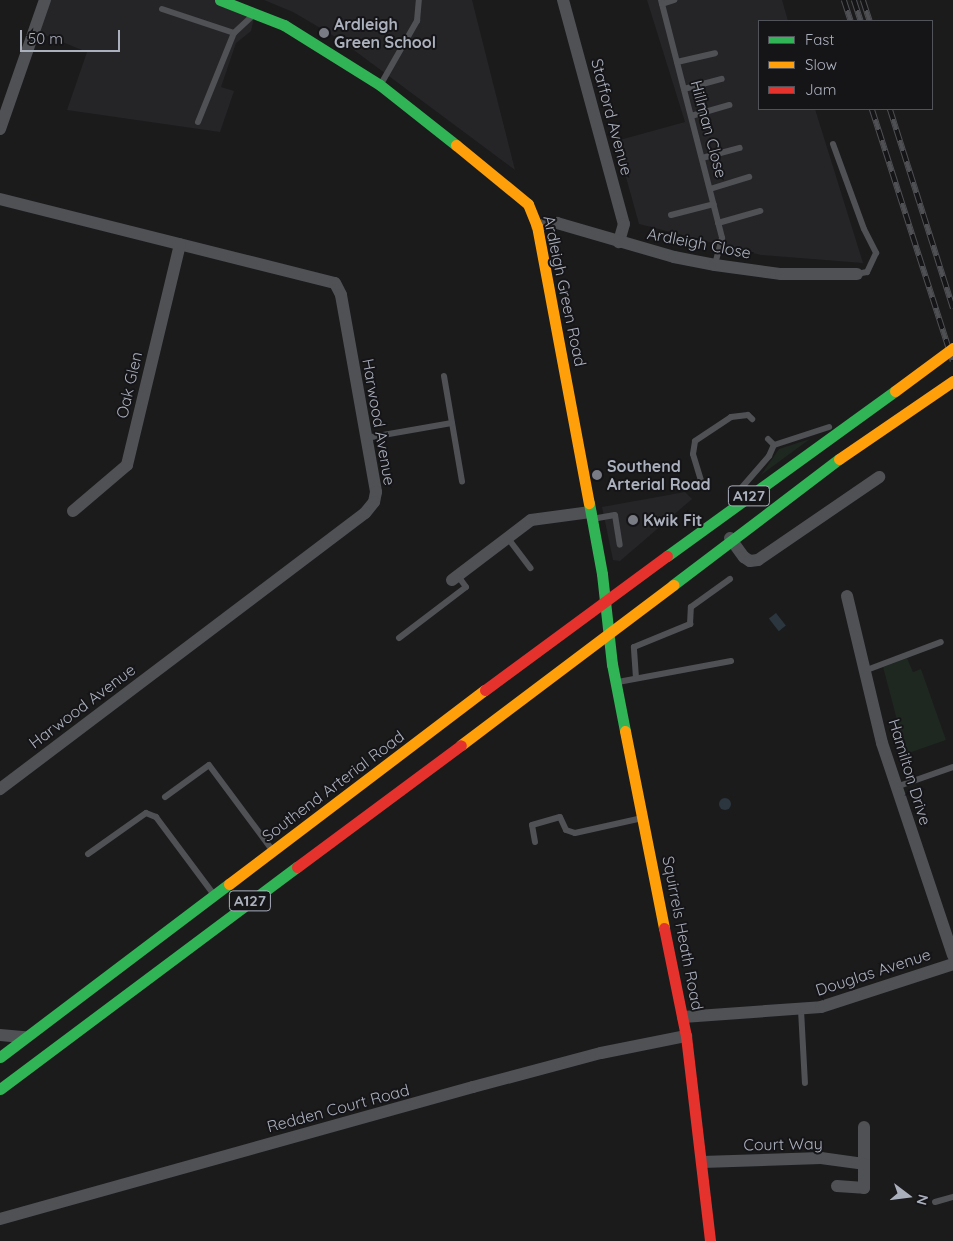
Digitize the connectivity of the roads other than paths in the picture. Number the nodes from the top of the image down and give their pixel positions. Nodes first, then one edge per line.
1 (45, 0) edge
2 (220, 0) edge
3 (419, 0) edge
4 (563, 0) edge
5 (674, 0) edge
6 (661, 2) edge
7 (162, 9) dead end
8 (255, 13) junction
9 (234, 33) junction
10 (715, 53) dead end
11 (677, 62) junction
12 (722, 78) dead end
13 (380, 86) junction
14 (684, 89) junction
15 (729, 105) dead end
16 (691, 116) junction
17 (198, 122) dead end
18 (0, 129) edge
19 (833, 144) dead end
20 (740, 148) dead end
21 (702, 158) junction
22 (749, 177) dead end
23 (710, 189) junction
24 (0, 199) edge
25 (714, 204) junction
26 (760, 211) dead end
27 (672, 215) dead end
28 (718, 222) junction
29 (538, 226) junction
30 (619, 242) junction
31 (180, 244) junction
32 (715, 265) junction
33 (857, 274) joint
34 (953, 348) edge
35 (444, 376) dead end
36 (953, 381) edge
37 (752, 419) dead end
38 (856, 419) junction
39 (452, 423) junction
40 (366, 438) junction
41 (768, 439) dead end
42 (774, 445) junction
43 (879, 477) dead end
44 (462, 481) dead end
45 (703, 487) dead end
46 (73, 511) dead end
47 (590, 515) junction
48 (712, 523) junction
49 (507, 537) junction
50 (730, 538) junction
51 (620, 545) dead end
52 (697, 565) junction
53 (530, 568) dead end
54 (662, 577) dead end
55 (454, 578) joint
56 (730, 579) dead end
57 (847, 596) dead end
58 (605, 602) junction
59 (626, 602) dead end
60 (608, 633) junction
61 (399, 638) dead end
62 (941, 642) dead end
63 (731, 661) dead end
64 (518, 665) junction
65 (864, 671) junction
66 (636, 678) junction
67 (616, 682) junction
68 (953, 767) edge
69 (896, 787) junction
70 (0, 789) edge
71 (165, 797) dead end
72 (643, 818) junction
73 (535, 842) dead end
74 (273, 850) junction
75 (88, 854) dead end
76 (214, 895) junction
77 (953, 955) edge
78 (953, 964) edge
79 (801, 1010) junction
80 (683, 1017) junction
81 (0, 1035) edge
82 (686, 1036) junction
83 (27, 1037) junction
84 (0, 1057) edge
85 (805, 1083) dead end
86 (0, 1089) edge
87 (864, 1127) dead end
88 (702, 1162) junction
89 (864, 1164) junction
90 (837, 1186) dead end
91 (953, 1197) edge
92 (935, 1202) dead end
93 (0, 1219) edge
94 (710, 1241) edge

1 - 18 street
2 - 8 main road, Ardleigh Green Road
3 - 13 lane
4 - 30 street, Stafford Avenue
5 - 6 lane
6 - 11 lane, Hillman Close
7 - 9 lane
8 - 9 lane
8 - 13 main road, Ardleigh Green Road
9 - 17 lane
10 - 11 lane
11 - 14 lane, Hillman Close
12 - 14 lane
13 - 29 main road, Ardleigh Green Road
14 - 16 lane, Hillman Close
15 - 16 lane
16 - 21 lane, Hillman Close
19 - 33 lane
20 - 21 lane
21 - 23 lane, Hillman Close
22 - 23 lane
23 - 25 lane, Hillman Close
24 - 31 street, Harwood Avenue
25 - 27 lane
25 - 28 lane, Hillman Close
26 - 28 lane
28 - 32 lane, Hillman Close
29 - 30 street, Ardleigh Close
29 - 47 main road, Ardleigh Green Road
30 - 32 street, Ardleigh Close
31 - 40 street, Harwood Avenue
31 - 46 street, Oak Glen
32 - 33 street, Ardleigh Close
34 - 38 main road, Southend Arterial Road / A127, bridge
35 - 39 lane
36 - 50 main road, A127
37 - 45 lane
38 - 42 lane
38 - 48 main road, Southend Arterial Road / A127
39 - 40 lane
39 - 44 lane
40 - 70 street, Harwood Avenue
41 - 42 lane
42 - 48 lane
43 - 50 street
47 - 49 street
47 - 51 lane
47 - 58 main road, Ardleigh Green Road
48 - 58 main road, Southend Arterial Road / A127
49 - 53 lane
49 - 55 street
50 - 52 main road, A127
52 - 54 main road, A127
52 - 60 main road, A127
55 - 61 lane
56 - 66 lane
57 - 65 street, Hamilton Drive
58 - 59 main road
58 - 60 main road, Ardleigh Green Road
58 - 64 main road, Southend Arterial Road / A127
60 - 64 main road, A127
60 - 67 main road, Squirrels Heath Road
60 - 86 main road, A127
62 - 65 lane
63 - 66 lane
64 - 74 main road, Southend Arterial Road / A127
65 - 69 street, Hamilton Drive
66 - 67 lane
67 - 72 main road, Squirrels Heath Road
68 - 69 lane
69 - 77 street, Hamilton Drive
71 - 74 lane
72 - 73 lane
72 - 80 main road, Squirrels Heath Road
74 - 76 main road, Southend Arterial Road / A127
75 - 76 lane
76 - 83 main road, Southend Arterial Road / A127
78 - 79 street, Douglas Avenue
79 - 80 street, Douglas Avenue
79 - 85 lane
80 - 82 main road, Squirrels Heath Road
81 - 83 street
82 - 88 main road, Squirrels Heath Road
82 - 93 street, Redden Court Road
83 - 84 main road, Southend Arterial Road / A127
87 - 89 street
88 - 89 street, Court Way
88 - 94 main road, Squirrels Heath Road
89 - 90 street
91 - 92 lane

